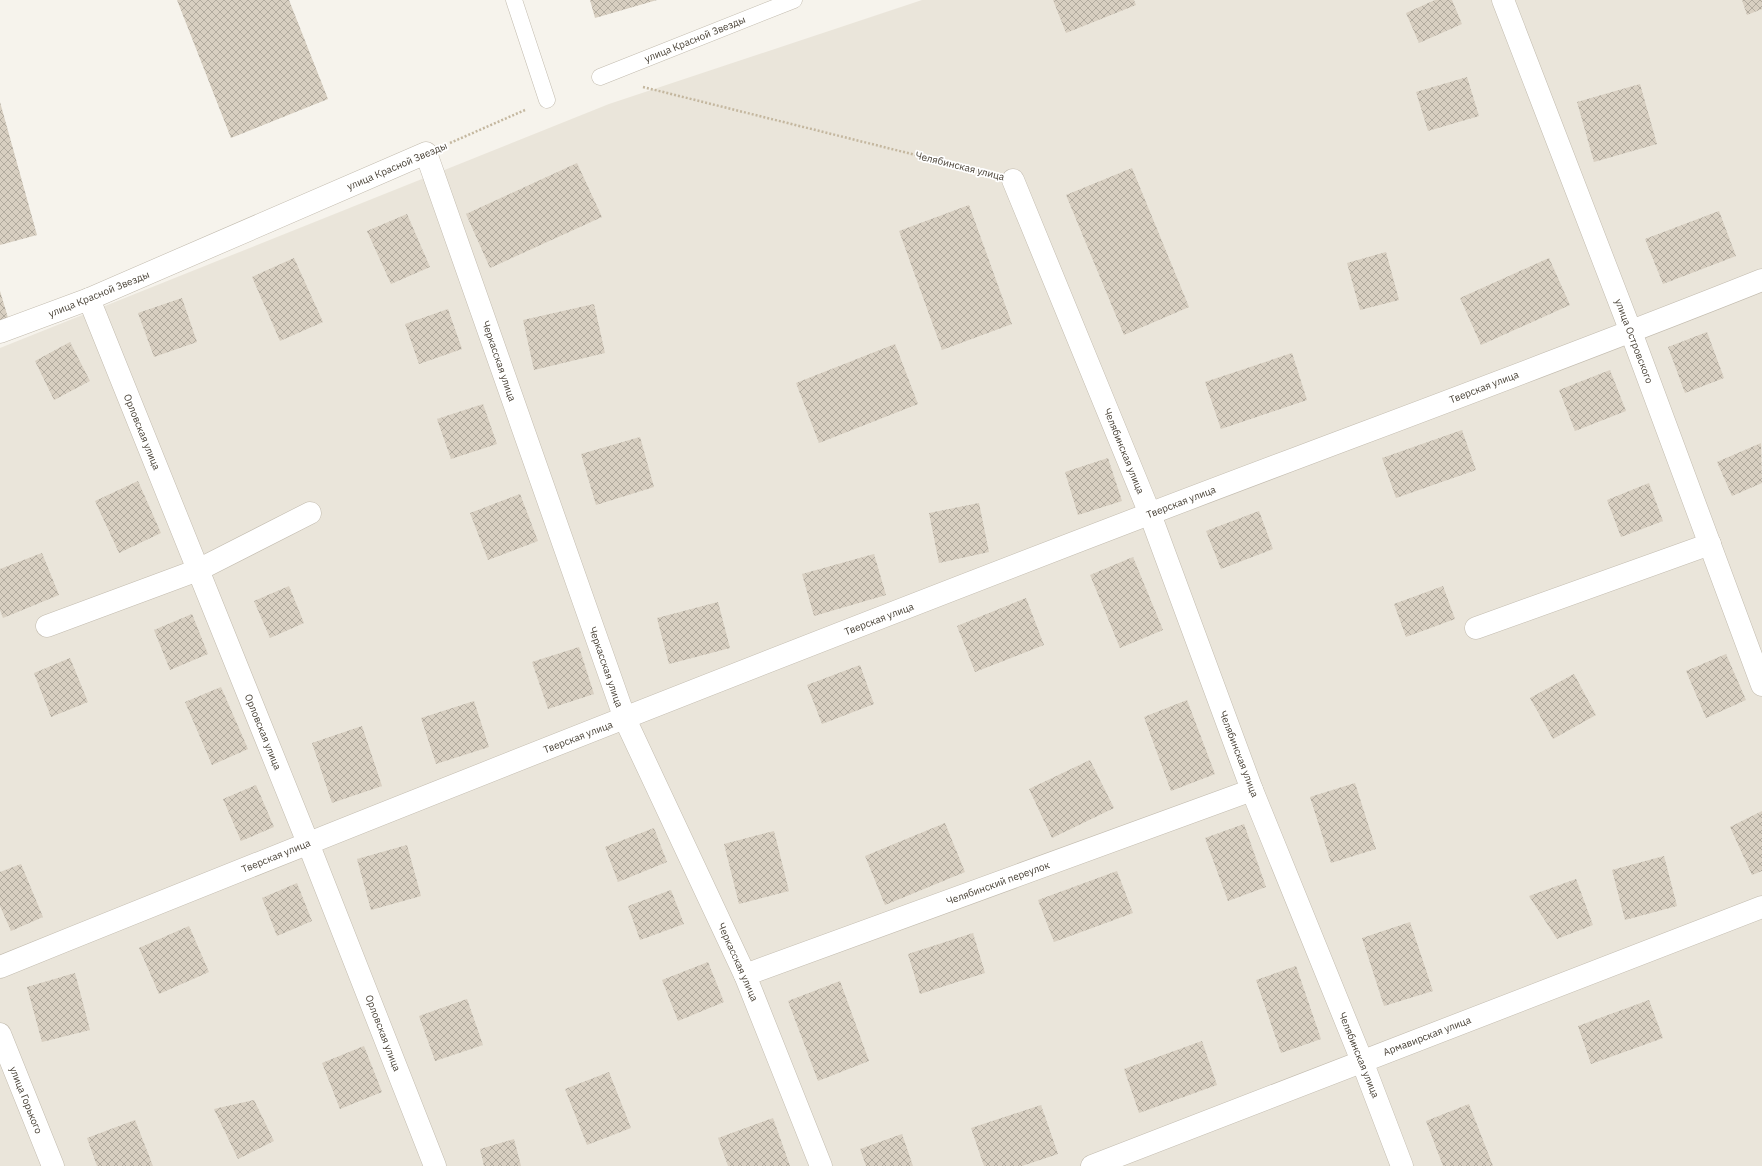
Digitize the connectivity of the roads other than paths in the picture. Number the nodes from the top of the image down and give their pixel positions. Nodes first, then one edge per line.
1 (514, 0) edge
2 (794, 0) edge
3 (1503, 0) edge
4 (600, 77) road end
5 (547, 100) road end
6 (426, 153) joint
7 (1013, 180) road end
8 (1762, 280) edge
9 (89, 299) junction
10 (0, 332) edge
11 (1631, 332) junction
12 (310, 513) dead end
13 (1150, 514) junction
14 (1710, 544) junction
15 (198, 570) junction
16 (47, 626) dead end
17 (1476, 628) dead end
18 (1762, 684) edge
19 (624, 719) junction
20 (1252, 790) junction
21 (308, 843) junction
22 (1762, 907) edge
23 (0, 967) edge
24 (744, 975) junction
25 (0, 1034) edge
26 (1362, 1061) junction
27 (53, 1166) edge
28 (435, 1166) edge
29 (821, 1166) edge
30 (1092, 1166) edge
31 (1402, 1166) edge

1 - 5 lane
2 - 4 lane, улица Красной Звезды
3 - 11 street, улица Островского
6 - 9 street, улица Красной Звезды
6 - 19 street, Черкасская улица
7 - 13 street, Челябинская улица
8 - 11 street, Тверская улица
9 - 10 street, улица Красной Звезды
9 - 15 street, Орловская улица
11 - 13 street, Тверская улица
11 - 14 street, улица Островского
12 - 15 street
13 - 19 street, Тверская улица
13 - 20 street, Челябинская улица
14 - 17 street
14 - 18 street, улица Островского
15 - 16 street
15 - 21 street, Орловская улица
19 - 21 street, Тверская улица
19 - 24 street, Черкасская улица
20 - 24 street, Челябинский переулок
20 - 26 street, Челябинская улица
21 - 23 street, Тверская улица
21 - 28 street, Орловская улица
22 - 26 street, Армавирская улица
24 - 29 street, Черкасская улица
25 - 27 street, улица Горького
26 - 30 street, Армавирская улица
26 - 31 street, Челябинская улица

